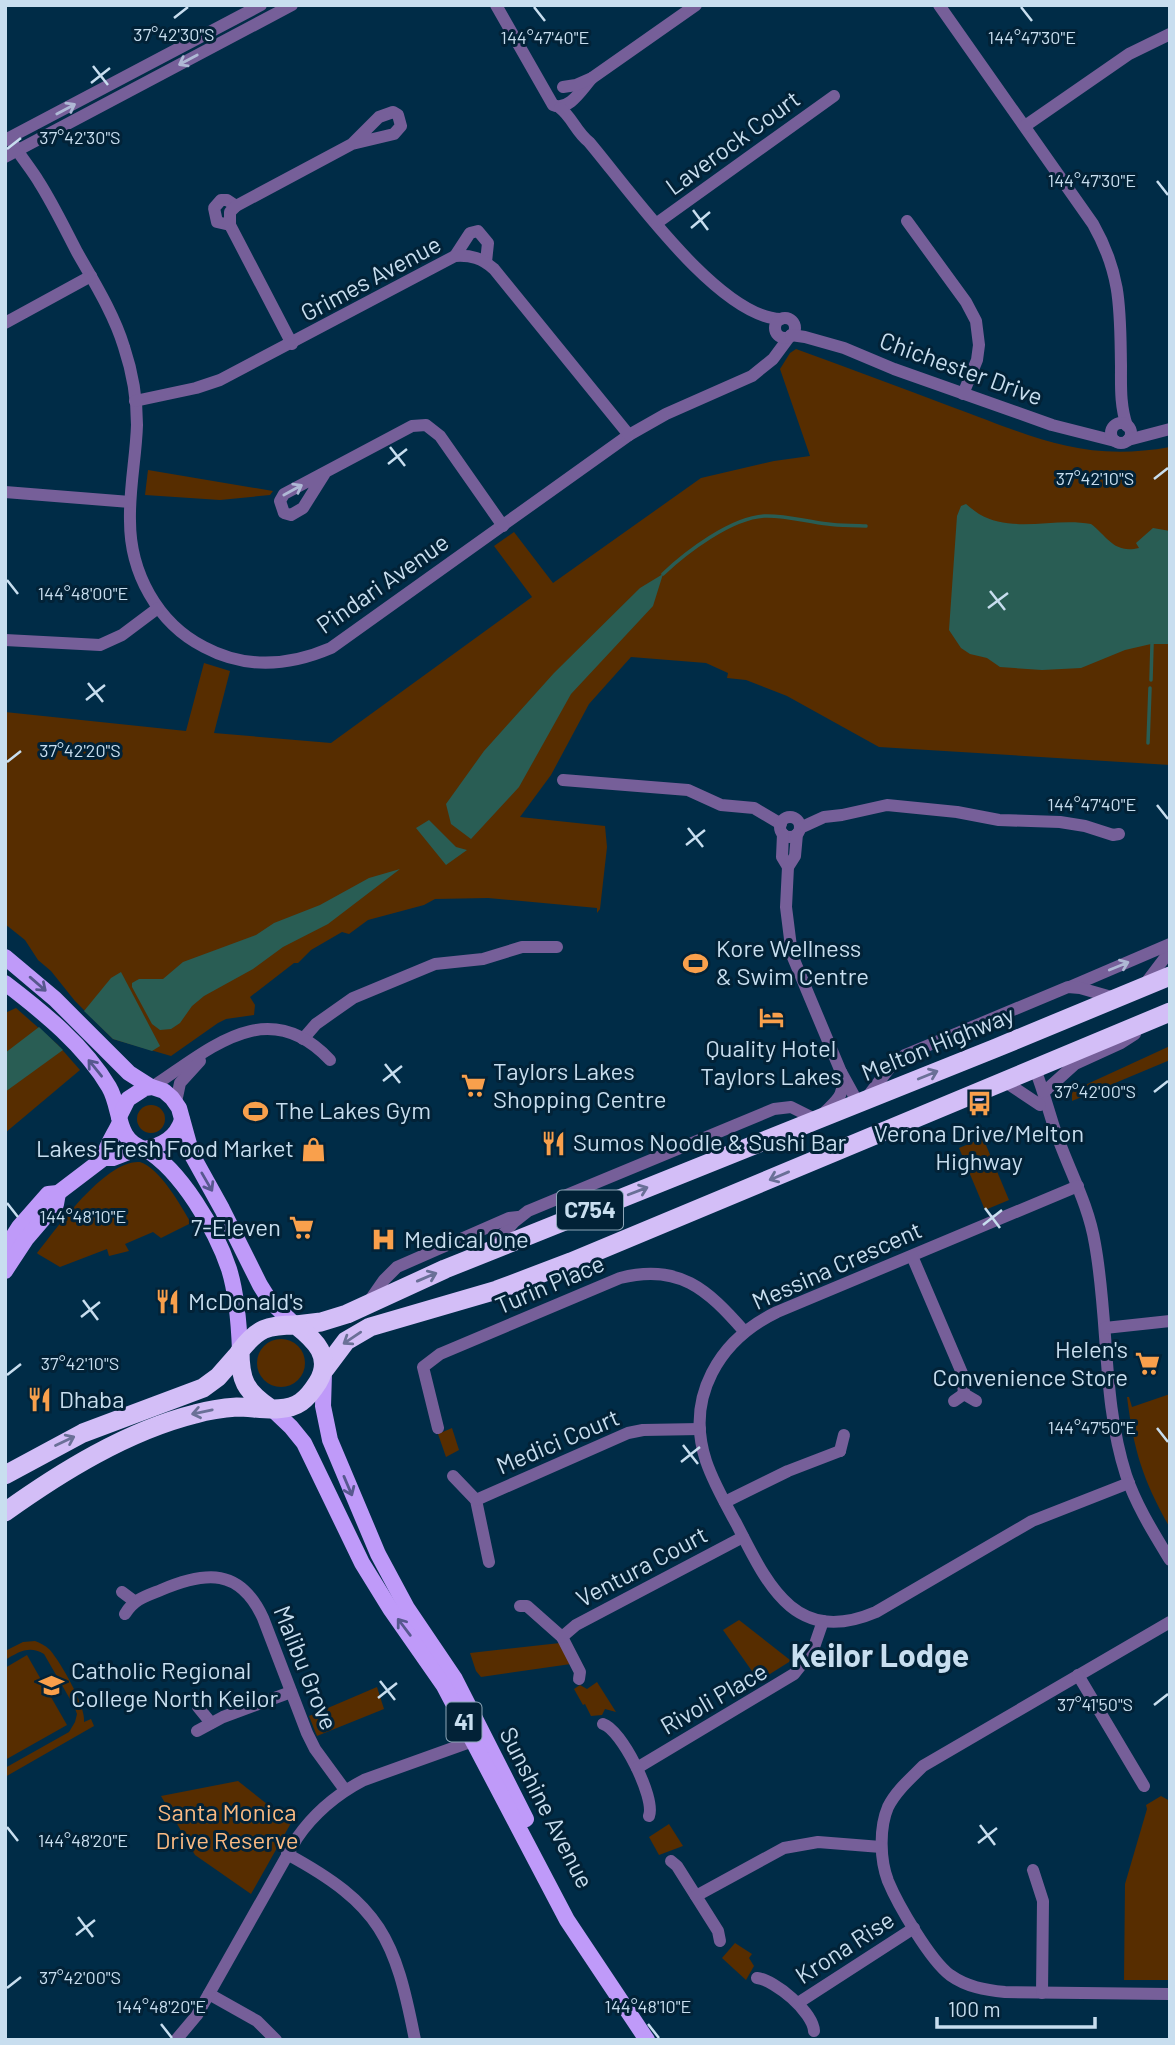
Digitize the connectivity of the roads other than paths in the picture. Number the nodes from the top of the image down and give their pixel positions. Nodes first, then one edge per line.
1 (261, 5) edge
2 (292, 5) edge
3 (496, 5) edge
4 (696, 5) edge
5 (943, 7) edge
6 (1170, 34) edge
7 (526, 56) junction
8 (592, 78) junction
9 (562, 87) junction
10 (834, 96) dead end
11 (563, 103) junction
12 (1025, 126) junction
13 (12, 137) edge
14 (352, 144) dead end
15 (16, 151) edge
16 (907, 221) dead end
17 (657, 223) junction
18 (455, 257) junction
19 (486, 262) junction
20 (91, 276) junction
21 (5, 323) edge
22 (784, 329) junction
23 (292, 344) junction
24 (963, 394) junction
25 (134, 398) junction
26 (1122, 426) junction
27 (1163, 430) edge
28 (1083, 432) junction
29 (625, 437) junction
30 (1121, 440) junction
31 (325, 473) dead end
32 (5, 492) edge
33 (130, 502) junction
34 (503, 526) junction
35 (158, 608) junction
36 (5, 640) edge
37 (563, 780) dead end
38 (782, 829) junction
39 (798, 831) junction
40 (1119, 834) dead end
41 (788, 867) junction
42 (1170, 944) edge
43 (557, 947) dead end
44 (1170, 951) edge
45 (5, 957) edge
46 (1170, 976) edge
47 (5, 983) edge
48 (1068, 987) junction
49 (1143, 987) junction
50 (1115, 998) junction
51 (1170, 1012) edge
52 (1151, 1020) junction
53 (1019, 1039) junction
54 (307, 1041) junction
55 (221, 1042) junction
56 (330, 1060) dead end
57 (1031, 1070) junction
58 (841, 1072) junction
59 (1004, 1082) junction
60 (151, 1087) junction
61 (1042, 1098) junction
62 (176, 1102) junction
63 (861, 1102) junction
64 (119, 1119) junction
65 (182, 1119) junction
66 (817, 1120) junction
67 (142, 1148) junction
68 (104, 1158) junction
69 (1078, 1186) junction
70 (519, 1217) junction
71 (11, 1249) edge
72 (487, 1252) junction
73 (912, 1256) junction
74 (5, 1271) edge
75 (366, 1306) junction
76 (1170, 1321) edge
77 (295, 1325) junction
78 (1105, 1328) junction
79 (744, 1331) junction
80 (240, 1351) junction
81 (324, 1370) junction
82 (976, 1401) dead end
83 (270, 1408) junction
84 (438, 1428) dead end
85 (700, 1429) junction
86 (844, 1435) dead end
87 (5, 1475) edge
88 (453, 1476) dead end
89 (1129, 1483) junction
90 (476, 1500) junction
91 (725, 1502) junction
92 (5, 1512) edge
93 (743, 1537) junction
94 (1170, 1560) edge
95 (489, 1562) dead end
96 (122, 1592) dead end
97 (134, 1601) junction
98 (520, 1606) dead end
99 (125, 1614) dead end
100 (823, 1621) junction
101 (1170, 1622) edge
102 (562, 1637) junction
103 (1078, 1675) junction
104 (579, 1679) dead end
105 (291, 1692) junction
106 (198, 1707) dead end
107 (211, 1723) junction
108 (603, 1724) dead end
109 (197, 1731) dead end
110 (479, 1738) junction
111 (637, 1768) junction
112 (1144, 1787) dead end
113 (345, 1790) junction
114 (649, 1816) dead end
115 (881, 1847) junction
116 (287, 1854) junction
117 (671, 1861) dead end
118 (1033, 1870) dead end
119 (696, 1896) junction
120 (914, 1927) junction
121 (720, 1941) dead end
122 (757, 1978) dead end
123 (1042, 1993) junction
124 (209, 1994) junction
125 (1170, 1994) edge
126 (798, 2003) junction
127 (814, 2031) dead end
128 (176, 2040) edge
129 (276, 2040) edge
130 (415, 2040) edge
131 (647, 2040) edge

13 -> 1 street
2 -> 15 street
3 - 7 street, Chichester Drive
4 - 8 street
5 - 12 street
6 - 12 street
7 - 9 street, Chichester Drive
7 - 11 street, Chichester Drive
8 - 9 street
8 - 11 street
9 - 11 street, Chichester Drive
9 - 11 street
10 - 17 street, Laverock Court
11 - 17 street, Chichester Drive
12 - 26 street
13 - 15 street, Pindari Avenue
14 - 23 street
15 - 20 street, Pindari Avenue
16 - 24 street
17 - 22 street, Chichester Drive
18 - 19 street, Grimes Avenue
18 - 19 street
18 - 23 street, Grimes Avenue
19 - 29 street
20 - 21 street
20 - 25 street, Pindari Avenue
22 - 24 street, Chichester Drive
22 - 29 street, Pindari Avenue
23 - 25 street, Grimes Avenue
24 - 28 street, Chichester Drive
25 - 33 street, Pindari Avenue
26 - 27 street, Chichester Drive
26 - 28 street, Chichester Drive
26 - 30 street
27 - 30 street, Chichester Drive
28 - 30 street, Chichester Drive
29 - 34 street, Pindari Avenue
31 - 34 street
32 - 33 street
33 - 35 street, Pindari Avenue
34 - 35 street, Pindari Avenue
35 - 36 street
37 - 38 street
38 - 39 street
38 - 41 street
39 - 40 street
39 - 41 street
41 - 58 street
48 -> 42 street
43 - 54 street
44 - 49 street
45 -> 60 main road
46 - 49 highway, Melton Highway / C754
64 -> 47 main road, 41
48 - 50 street
48 - 63 street
49 - 50 highway, Melton Highway / C754
50 - 53 highway, Melton Highway / C754
51 - 52 highway, C754
52 - 57 highway, C754
52 - 61 street
53 - 57 highway
63 -> 53 highway, Melton Highway / C754
54 - 55 street
54 - 56 street
55 - 60 street
55 - 62 street
57 - 59 highway, C754
57 - 61 street
58 - 63 street
58 - 66 street
59 - 61 street
59 -> 81 highway, C754
60 - 62 main road
60 - 64 main road
61 - 69 street
62 - 65 main road, 41
63 - 66 highway, Melton Highway / C754
64 - 67 main road, 41
64 - 68 main road
65 - 67 main road
65 -> 77 main road, 41
66 - 70 street
72 -> 66 highway, Melton Highway / C754
67 - 68 main road
67 - 80 main road, 41
68 - 71 main road
69 - 73 street, Messina Crescent
69 - 78 street
70 - 72 street
70 - 75 street
71 - 74 main road
75 -> 72 highway, Melton Highway / C754
73 - 79 street, Messina Crescent
73 - 82 street
75 - 77 highway, Melton Highway / C754
76 - 78 street
77 - 80 highway
77 - 81 highway, 41
78 - 89 street
79 - 84 street, Turin Place
79 - 85 street, Messina Crescent
80 - 83 highway, 41
87 -> 80 highway
81 - 83 highway
81 -> 110 main road, Sunshine Avenue / 41
83 -> 92 highway
110 -> 83 main road, Sunshine Avenue / 41
85 - 90 street, Medici Court
85 - 91 street, Messina Crescent
86 - 91 street
88 - 90 street, Medici Court
89 - 94 street
89 - 100 street, Messina Crescent
90 - 95 street, Medici Court
91 - 93 street, Messina Crescent
93 - 100 street, Messina Crescent
93 - 102 street, Ventura Court
96 - 97 street
97 - 99 street
97 - 105 street, Malibu Grove
98 - 102 street, Ventura Court
100 - 111 street, Rivoli Place
101 - 103 street
102 - 104 street, Ventura Court
103 - 112 street
103 - 115 street
105 - 107 street
105 - 113 street, Malibu Grove
106 - 107 street
107 - 109 street
108 - 111 street
110 - 113 street
110 - 131 main road, Sunshine Avenue / 41
111 - 114 street
113 - 116 street
115 - 119 street
115 - 120 street
116 - 124 street
116 - 130 street
117 - 119 street
118 - 123 street
119 - 121 street
120 - 123 street
120 - 126 street, Krona Rise
122 - 126 street, Krona Rise
123 - 125 street
124 - 128 street
124 - 129 street
126 - 127 street, Krona Rise

